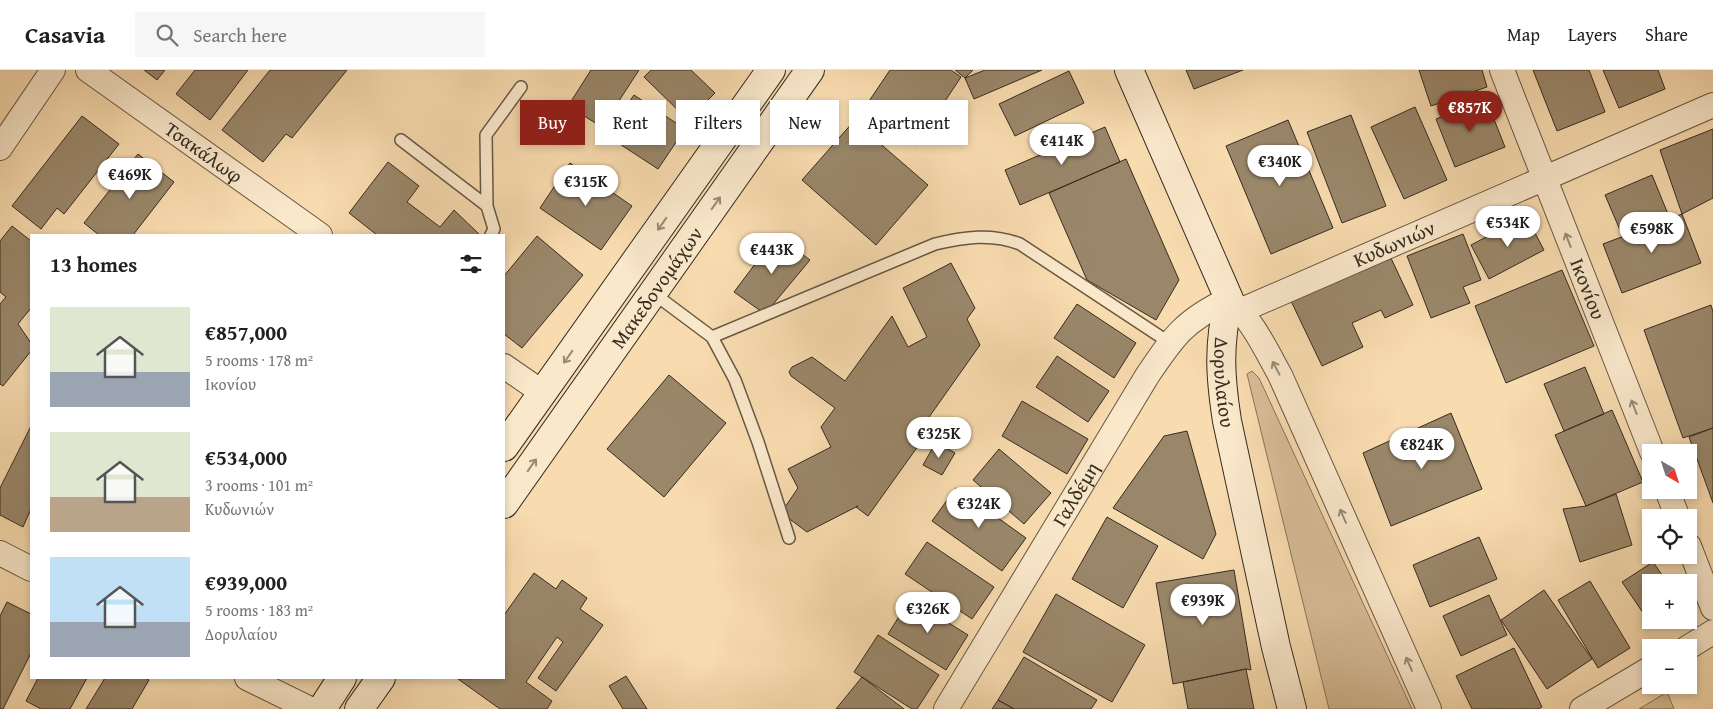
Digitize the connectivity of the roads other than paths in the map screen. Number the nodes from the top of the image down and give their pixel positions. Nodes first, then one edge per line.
1 (53, 70) edge
2 (88, 70) edge
3 (810, 70) edge
4 (1129, 70) edge
5 (1502, 70) edge
6 (768, 71) edge
7 (521, 87) dead end
8 (1713, 105) edge
9 (401, 140) dead end
10 (0, 148) edge
11 (1544, 179) junction
12 (487, 206) junction
13 (319, 234) edge
14 (492, 234) edge
15 (653, 293) junction
16 (1235, 304) junction
17 (712, 337) junction
18 (1170, 343) junction
19 (505, 367) edge
20 (543, 393) junction
21 (1649, 444) edge
22 (505, 447) edge
23 (505, 503) edge
24 (789, 538) dead end
25 (0, 553) edge
26 (1696, 564) edge
27 (30, 568) edge
28 (1713, 608) edge
29 (1713, 632) edge
30 (1697, 642) edge
31 (1642, 673) edge
32 (250, 679) edge
33 (341, 679) edge
34 (380, 679) edge
35 (310, 709) edge
36 (322, 709) edge
37 (359, 709) edge
38 (946, 709) edge
39 (1292, 709) edge
40 (1429, 709) edge
41 (1582, 709) edge

1 - 10 street
2 - 13 street, Τσακάλωφ
15 -> 3 street, Μακεδονομάχων
4 - 16 street
5 - 11 street, Ικονίου
6 -> 20 street, Μακεδονομάχων
7 - 12 lane
8 - 11 street, Κυδωνιών
9 - 12 lane
11 - 16 street, Κυδωνιών
21 -> 11 street, Ικονίου
12 - 14 lane
15 - 17 lane
23 -> 15 street, Μακεδονομάχων
16 - 18 street, Γαλδέμη
16 - 39 street, Δορυλαίου
40 -> 16 street
17 - 18 lane
17 - 24 lane
18 - 38 street, Γαλδέμη
19 - 20 street
20 - 22 street, Μακεδονομάχων
25 - 27 street
26 - 28 street
29 - 30 street
31 - 41 street
32 - 35 street
33 - 36 street
34 - 37 street

